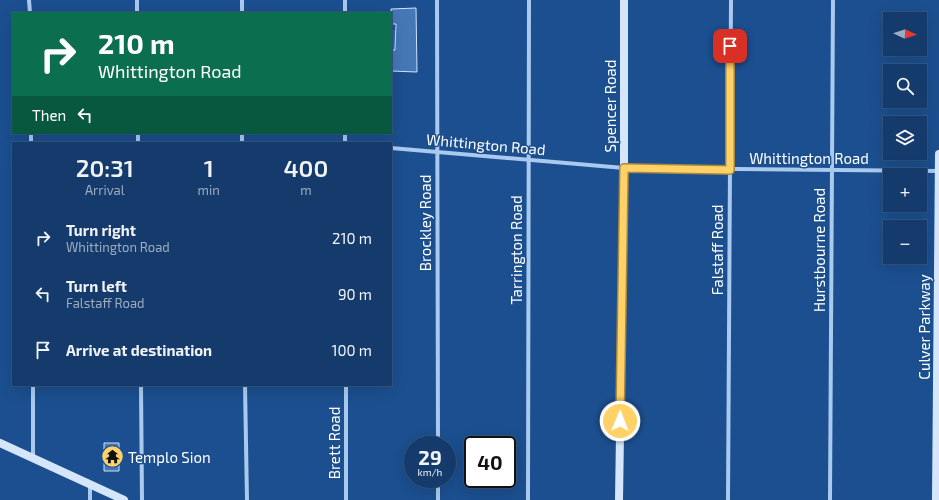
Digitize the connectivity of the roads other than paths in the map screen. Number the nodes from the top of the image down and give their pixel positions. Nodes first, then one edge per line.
1 (30, 0) edge
2 (137, 0) edge
3 (242, 0) edge
4 (345, 0) edge
5 (437, 0) edge
6 (529, 0) edge
7 (624, 0) edge
8 (731, 0) edge
9 (833, 0) edge
10 (30, 12) edge
11 (137, 12) edge
12 (242, 12) edge
13 (345, 12) edge
14 (392, 148) edge
15 (437, 152) junction
16 (939, 154) edge
17 (528, 160) junction
18 (624, 168) junction
19 (730, 170) junction
20 (832, 170) junction
21 (939, 171) edge
22 (33, 386) edge
23 (141, 386) edge
24 (245, 386) edge
25 (346, 386) edge
26 (438, 436) edge
27 (0, 443) edge
28 (33, 458) junction
29 (90, 484) junction
30 (438, 488) edge
31 (90, 500) edge
32 (124, 500) edge
33 (142, 500) edge
34 (247, 500) edge
35 (346, 500) edge
36 (438, 500) edge
37 (528, 500) edge
38 (619, 500) edge
39 (728, 500) edge
40 (830, 500) edge
41 (936, 500) edge

1 - 10 street
2 - 11 street
3 - 12 street
4 - 13 street
5 - 15 street, Brockley Road
6 - 17 street, Tarrington Road
7 - 18 street, Spencer Road
8 - 19 street, Falstaff Road
9 - 20 street, Hurstbourne Road
14 - 15 street, Whittington Road
15 - 17 street, Whittington Road
15 - 26 street, Brockley Road
16 - 21 street, Culver Parkway
17 - 18 street, Whittington Road
17 - 37 street, Tarrington Road
18 - 19 street, Whittington Road
18 - 38 street, Spencer Road
19 - 20 street, Whittington Road
19 - 39 street, Falstaff Road
20 - 21 street, Whittington Road
20 - 40 street, Hurstbourne Road
21 - 41 street, Culver Parkway
22 - 28 street
23 - 33 street
24 - 34 street
25 - 35 street, Brett Road
27 - 28 street
28 - 29 street
29 - 31 street
29 - 32 street
30 - 36 street

